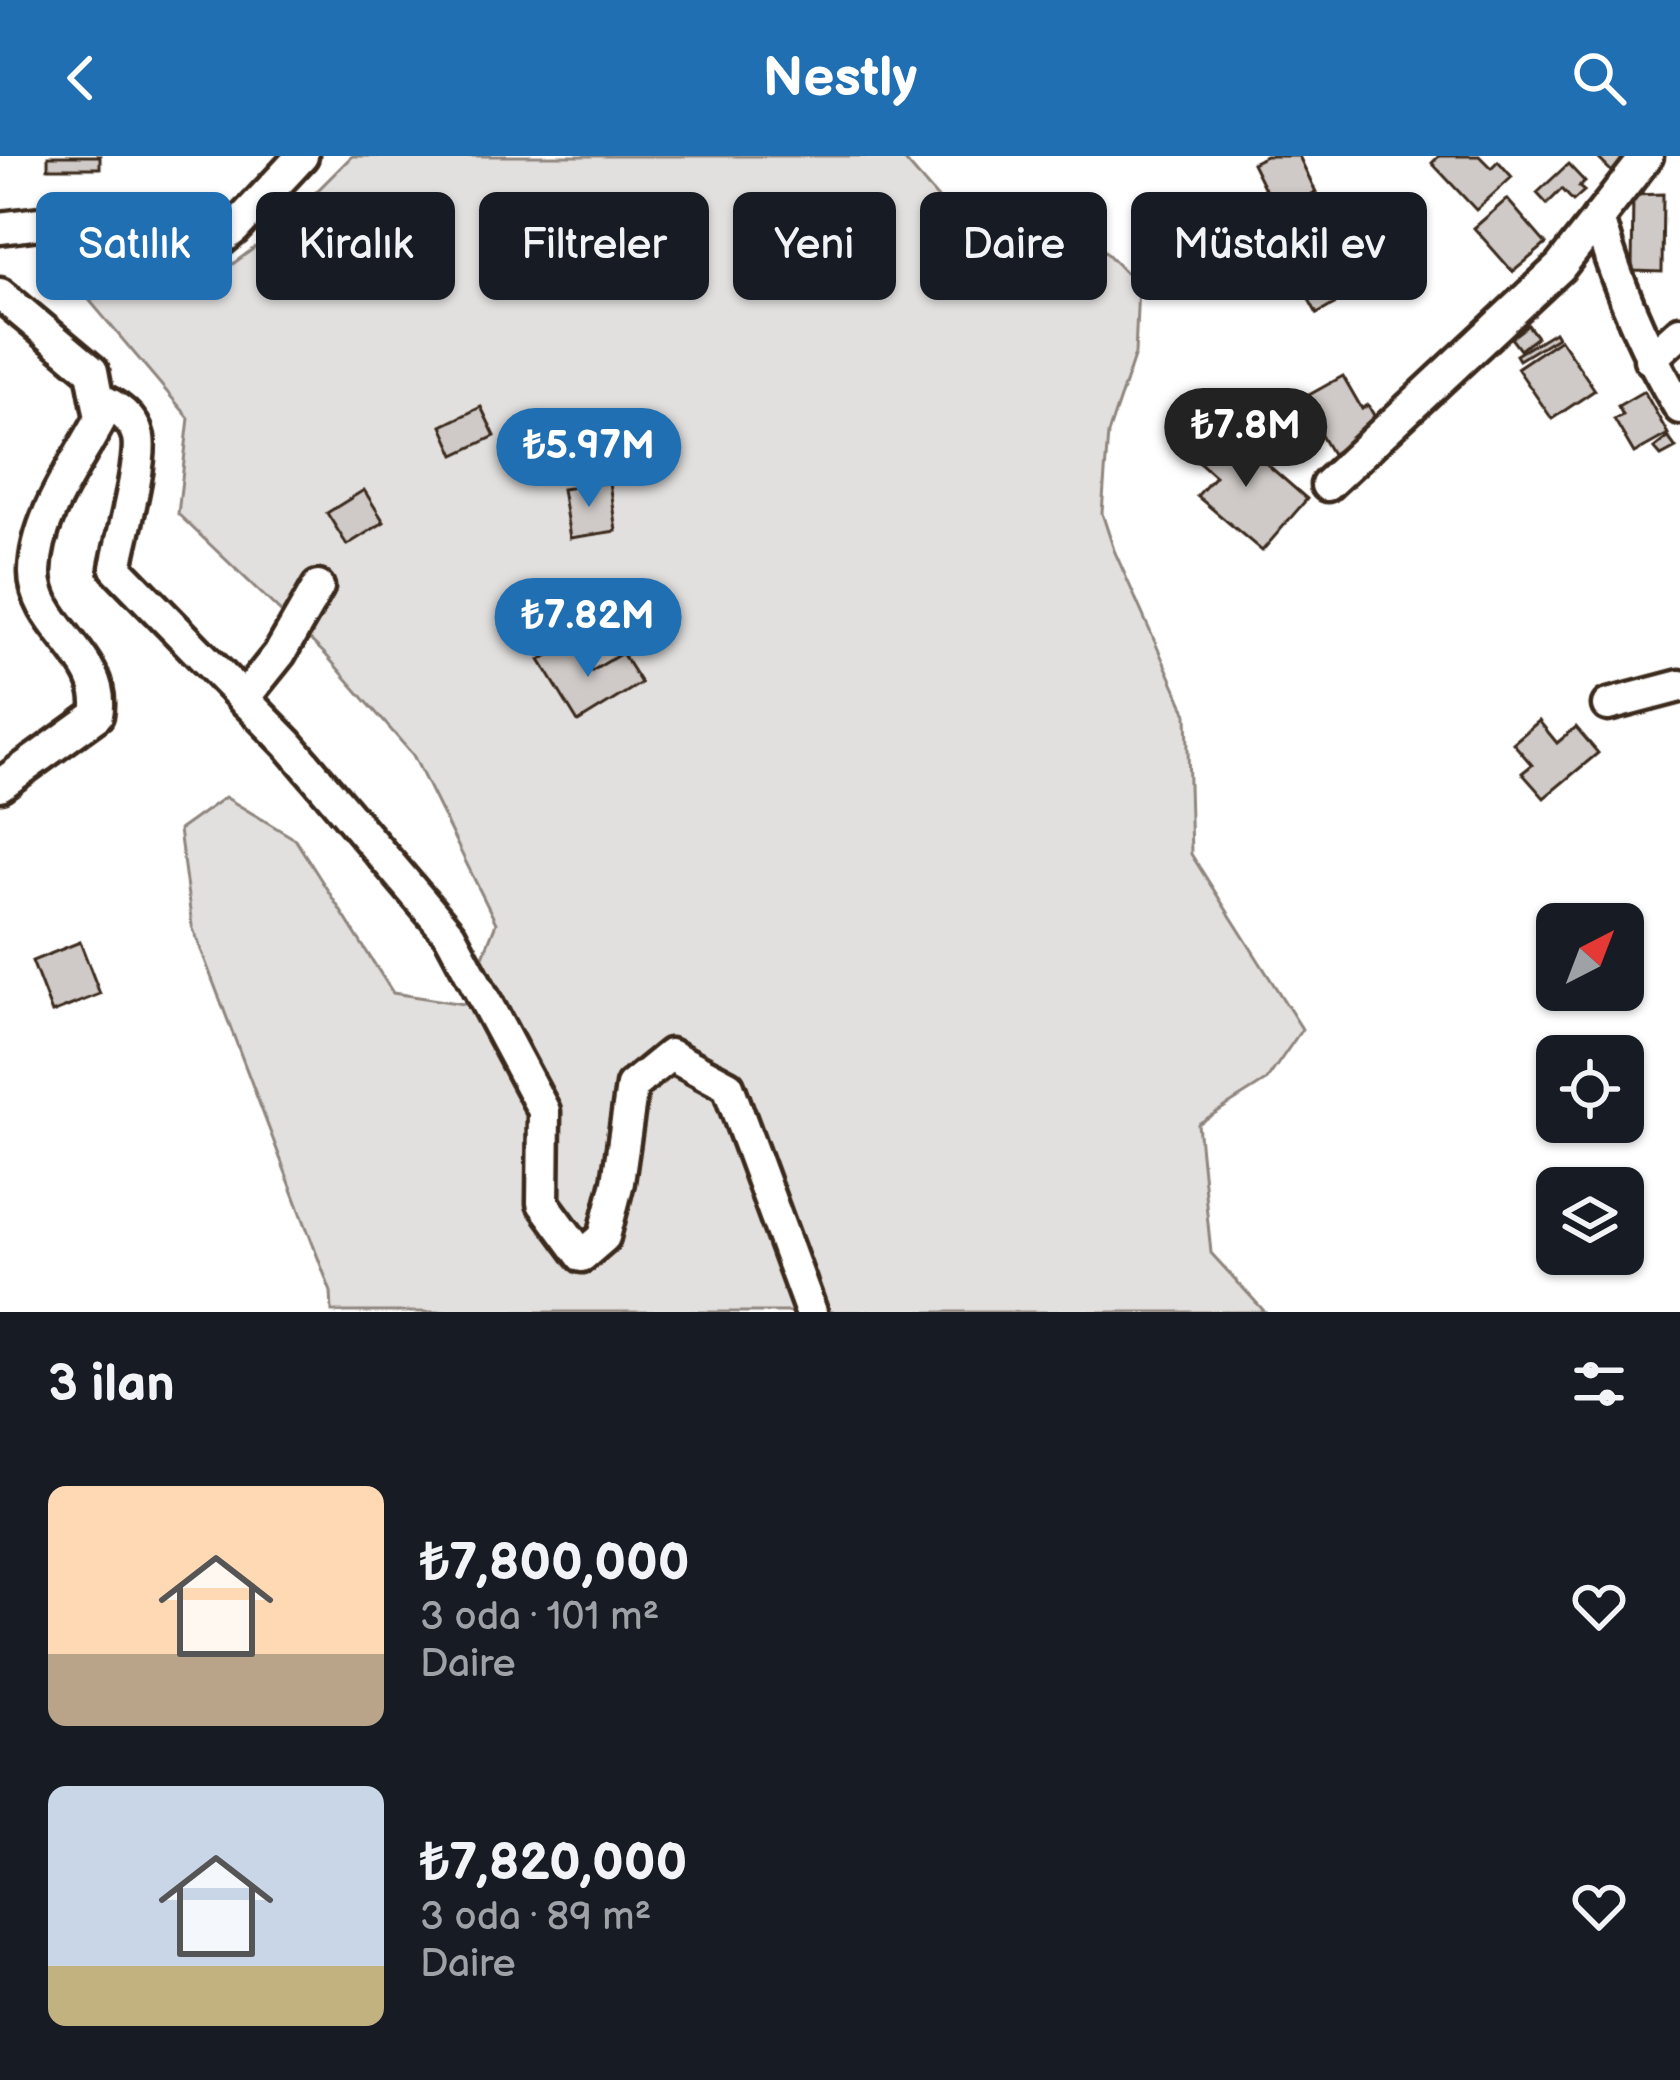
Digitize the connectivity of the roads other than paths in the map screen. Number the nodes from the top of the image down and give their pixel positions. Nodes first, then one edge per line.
1 (302, 156) edge
2 (1647, 156) edge
3 (1598, 218) junction
4 (0, 227) edge
5 (0, 294) edge
6 (1680, 332) edge
7 (1651, 359) junction
8 (99, 399) junction
9 (1680, 409) edge
10 (1328, 484) dead end
11 (318, 587) dead end
12 (1680, 686) edge
13 (243, 699) junction
14 (1608, 705) dead end
15 (0, 784) edge
16 (811, 1312) edge

1 - 4 street
2 - 3 street
3 - 7 street
3 - 10 street
5 - 8 street
6 - 7 street
7 - 9 street
8 - 13 street
8 - 15 street
11 - 13 street
12 - 14 street
13 - 16 street

